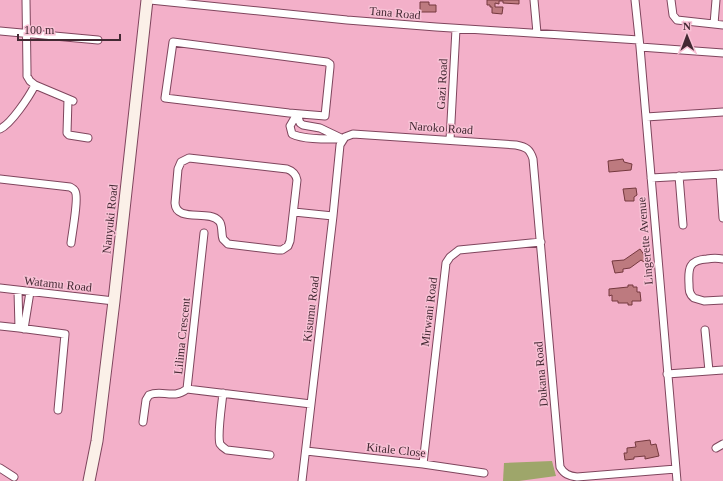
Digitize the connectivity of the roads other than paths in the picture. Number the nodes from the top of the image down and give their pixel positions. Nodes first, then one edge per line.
1 (26, 0) edge
2 (147, 0) edge
3 (150, 0) edge
4 (534, 0) edge
5 (635, 0) edge
6 (671, 0) edge
7 (716, 0) edge
8 (714, 24) junction
9 (723, 25) edge
10 (456, 29) junction
11 (0, 31) edge
12 (537, 33) junction
13 (26, 34) junction
14 (98, 40) dead end
15 (639, 44) junction
16 (723, 53) edge
17 (35, 86) junction
18 (723, 112) edge
19 (297, 114) junction
20 (646, 117) junction
21 (0, 129) edge
22 (88, 138) dead end
23 (342, 139) junction
24 (450, 140) junction
25 (533, 159) joint
26 (722, 174) edge
27 (679, 176) junction
28 (651, 178) junction
29 (0, 179) edge
30 (294, 212) junction
31 (333, 216) junction
32 (723, 218) edge
33 (683, 225) dead end
34 (204, 233) dead end
35 (540, 242) junction
36 (71, 243) dead end
37 (723, 259) edge
38 (0, 288) edge
39 (18, 290) junction
40 (30, 292) junction
41 (723, 300) edge
42 (114, 301) junction
43 (0, 326) edge
44 (21, 329) junction
45 (705, 330) dead end
46 (723, 370) edge
47 (709, 372) junction
48 (667, 374) junction
49 (187, 389) junction
50 (223, 393) junction
51 (311, 404) junction
52 (58, 410) dead end
53 (143, 422) dead end
54 (97, 441) junction
55 (723, 444) edge
56 (716, 448) dead end
57 (306, 451) junction
58 (270, 455) dead end
59 (423, 464) junction
60 (0, 468) edge
61 (676, 469) junction
62 (484, 473) dead end
63 (14, 477) dead end
64 (89, 481) edge
65 (96, 481) edge
66 (302, 481) edge
67 (677, 481) edge

1 - 13 street
2 - 42 street, Nanyuki Road
3 - 10 street, Tana Road
4 - 12 street
5 - 15 street, Lingerette Avenue
6 - 8 street
7 - 8 street
8 - 9 street
10 - 12 street, Tana Road
10 - 24 street, Gazi Road
11 - 13 street
12 - 15 street, Tana Road
13 - 14 street
13 - 17 street
15 - 16 street, Tana Road
15 - 20 street, Lingerette Avenue
17 - 21 street
17 - 22 street
18 - 20 street
19 - 19 street
19 - 23 street
19 - 23 street, Naroko Road
20 - 28 street, Lingerette Avenue
23 - 24 street, Naroko Road
23 - 31 street, Kisumu Road
24 - 25 street, Naroko Road
25 - 35 street, Dukana Road
26 - 27 street
26 - 32 street
27 - 28 street
27 - 33 street
28 - 48 street, Lingerette Avenue
29 - 36 street
30 - 30 street
30 - 31 street
31 - 51 street, Kisumu Road
34 - 49 street, Lilima Crescent
35 - 59 street, Mirwani Road
35 - 61 street, Dukana Road
37 - 41 street
38 - 39 street, Watamu Road
39 - 40 street, Watamu Road
39 - 44 street
40 - 42 street, Watamu Road
40 - 44 street
42 - 54 street, Nanyuki Road
43 - 44 street
44 - 52 street
45 - 47 street
46 - 47 street
47 - 48 street
48 - 61 street, Lingerette Avenue
49 - 50 street, Lilima Crescent
49 - 53 street
50 - 51 street, Lilima Crescent
50 - 58 street
51 - 57 street, Kisumu Road
54 - 64 street, Nanyuki Road
54 - 65 street, Nanyuki Road
55 - 56 street
57 - 59 street, Kitale Close
57 - 66 street, Kisumu Road
59 - 62 street, Kitale Close
60 - 63 street
61 - 67 street, Lingerette Avenue

